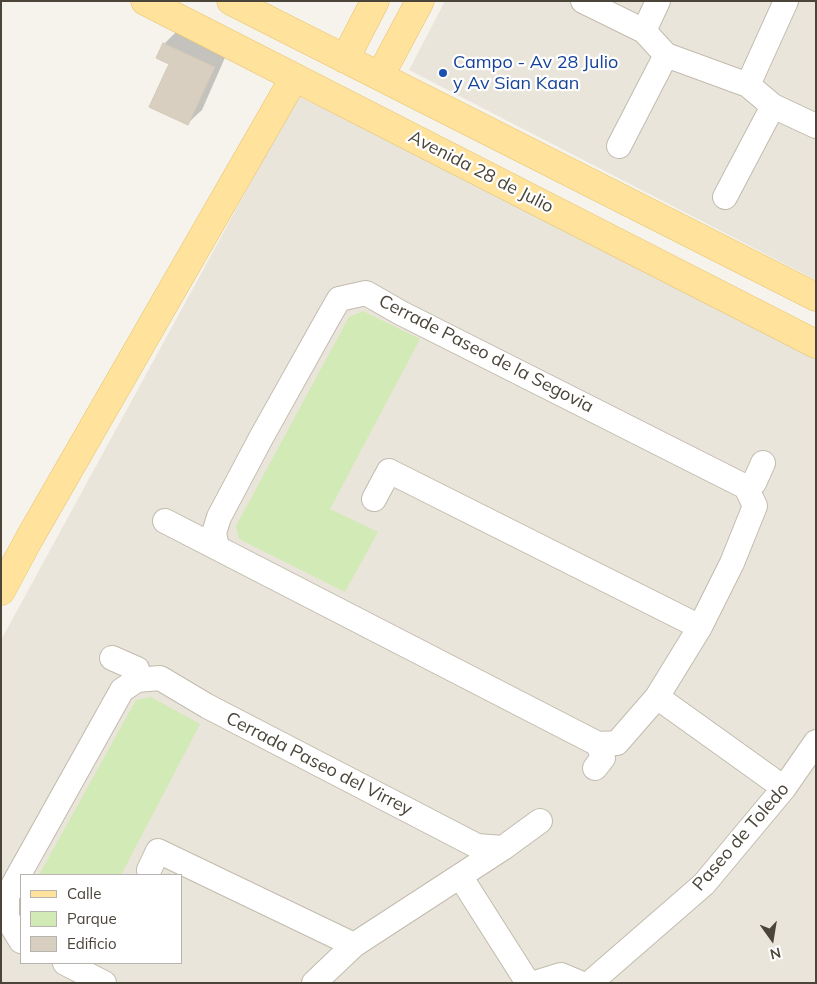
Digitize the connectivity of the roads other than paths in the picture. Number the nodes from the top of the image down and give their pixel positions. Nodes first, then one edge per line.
1 (145, 1) edge
2 (231, 1) edge
3 (375, 1) edge
4 (420, 1) edge
5 (583, 1) edge
6 (658, 1) edge
7 (786, 1) edge
8 (644, 31) junction
9 (666, 55) junction
10 (345, 59) junction
11 (380, 76) junction
12 (294, 78) junction
13 (748, 85) junction
14 (773, 106) junction
15 (816, 126) edge
16 (619, 146) dead end
17 (725, 197) dead end
18 (623, 200) junction
19 (605, 236) junction
20 (816, 297) edge
21 (816, 344) edge
22 (763, 463) dead end
23 (746, 487) junction
24 (374, 499) dead end
25 (165, 521) dead end
26 (217, 547) junction
27 (1, 591) edge
28 (700, 627) junction
29 (112, 658) dead end
30 (137, 680) junction
31 (657, 697) junction
32 (598, 744) junction
33 (814, 751) edge
34 (595, 768) dead end
35 (784, 788) junction
36 (540, 821) dead end
37 (503, 848) junction
38 (149, 870) dead end
39 (460, 876) junction
40 (1, 930) edge
41 (20, 939) edge
42 (20, 940) edge
43 (354, 945) junction
44 (67, 964) edge
45 (104, 983) edge
46 (314, 983) edge
47 (528, 983) edge
48 (535, 983) edge
49 (580, 983) edge
50 (590, 983) edge

1 - 12 main road, Avenida 28 de Julio
2 - 10 main road
3 - 10 main road
4 - 11 main road
5 - 8 street
6 - 8 street
7 - 13 street
8 - 9 street
9 - 13 street
9 - 16 street
10 - 11 main road
11 - 18 main road
12 - 19 main road, Avenida 28 de Julio
12 - 27 main road
13 - 14 street
14 - 15 street
14 - 17 street
18 - 19 main road
18 - 20 main road
19 - 21 main road, Avenida 28 de Julio
22 - 23 street
23 - 26 street, Cerrade Paseo de la Segovia
23 - 28 street
24 - 28 street
25 - 26 street
26 - 32 street
28 - 31 street
29 - 30 street
30 - 37 street, Cerrada Paseo del Virrey
30 - 41 street
31 - 32 street
31 - 35 street
32 - 34 street
33 - 35 street, Paseo de Toledo
35 - 50 street, Paseo de Toledo
36 - 37 street
37 - 39 street
38 - 43 street
39 - 43 street
39 - 47 street
40 - 42 street
43 - 46 street
44 - 45 street
48 - 49 street

